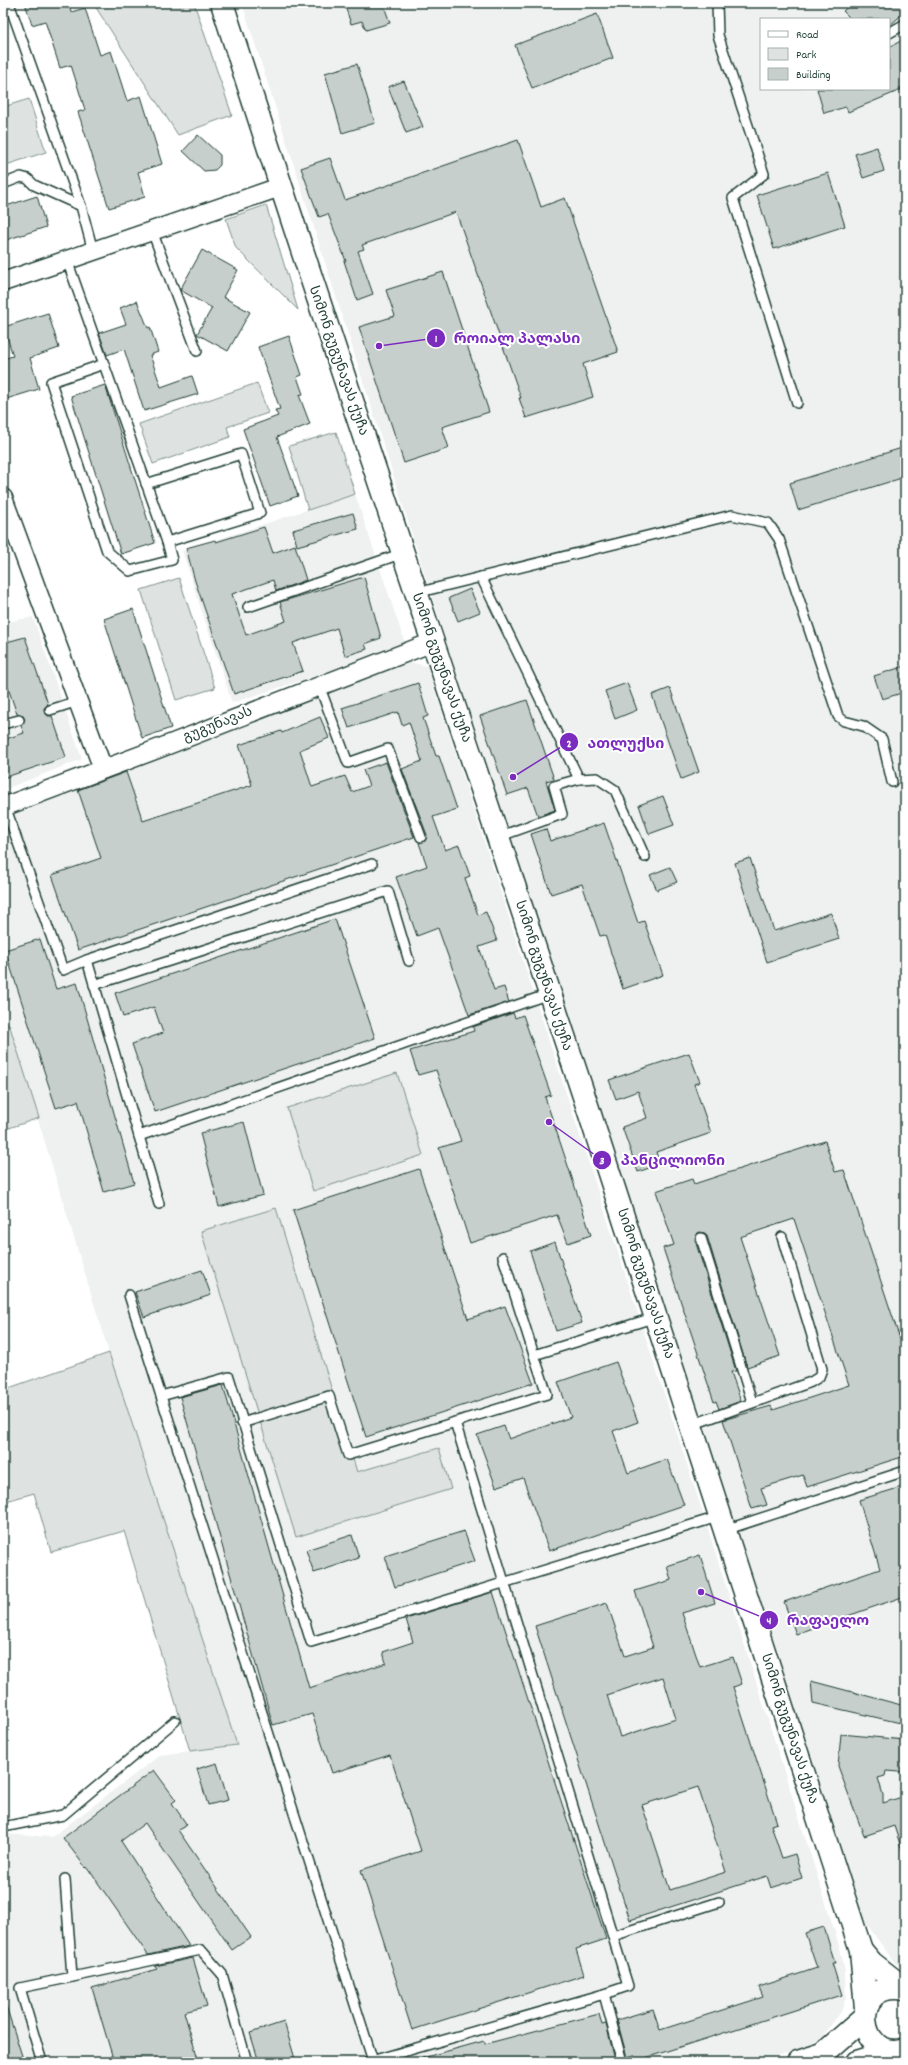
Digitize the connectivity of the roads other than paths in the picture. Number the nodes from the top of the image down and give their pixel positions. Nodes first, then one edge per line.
1 (9, 3) edge
2 (222, 3) edge
3 (717, 3) edge
4 (905, 24) edge
5 (890, 32) edge
6 (3, 184) edge
7 (280, 187) junction
8 (81, 206) junction
9 (152, 231) junction
10 (93, 251) junction
11 (67, 260) junction
12 (3, 282) edge
13 (197, 351) dead end
14 (104, 364) junction
15 (796, 403) dead end
16 (146, 484) junction
17 (4, 502) edge
18 (166, 542) junction
19 (403, 553) junction
20 (481, 577) junction
21 (416, 593) junction
22 (248, 607) dead end
23 (432, 642) junction
24 (319, 685) junction
25 (78, 701) junction
26 (50, 710) dead end
27 (19, 720) dead end
28 (3, 724) edge
29 (103, 769) junction
30 (579, 779) junction
31 (892, 782) dead end
32 (4, 806) edge
33 (421, 837) dead end
34 (498, 837) junction
35 (645, 857) dead end
36 (372, 864) dead end
37 (87, 960) junction
38 (409, 961) dead end
39 (94, 985) junction
40 (549, 994) junction
41 (139, 1136) junction
42 (159, 1204) dead end
43 (782, 1237) dead end
44 (701, 1238) dead end
45 (503, 1257) dead end
46 (129, 1295) dead end
47 (656, 1317) junction
48 (534, 1355) junction
49 (161, 1396) junction
50 (752, 1402) junction
51 (455, 1422) junction
52 (242, 1423) junction
53 (691, 1425) junction
54 (905, 1471) edge
55 (723, 1523) junction
56 (505, 1582) junction
57 (175, 1721) dead end
58 (3, 1827) edge
59 (65, 1879) dead end
60 (719, 1902) dead end
61 (613, 1936) junction
62 (861, 1950) junction
63 (72, 1977) junction
64 (905, 1989) edge
65 (604, 1994) junction
66 (865, 2013) junction
67 (898, 2050) edge
68 (370, 2061) edge
69 (42, 2062) edge
70 (247, 2062) edge
71 (622, 2062) edge
72 (798, 2062) edge
73 (857, 2062) edge

1 - 8 lane
2 - 7 main road, სიმონ გუგუნავას ქუჩა
3 - 15 lane
4 - 5 lane
6 - 8 lane
7 - 9 street
7 - 19 main road, სიმონ გუგუნავას ქუჩა
8 - 10 lane
9 - 10 street
9 - 13 lane
10 - 11 street
11 - 12 street
11 - 14 lane
14 - 16 lane
14 - 18 lane
16 - 18 lane
16 - 18 lane
17 - 25 street
19 - 21 main road, სიმონ გუგუნავას ქუჩა
19 - 22 lane
20 - 21 lane
20 - 30 lane
20 - 31 lane
21 - 23 main road, სიმონ გუგუნავას ქუჩა
23 - 24 street, გუგუნავას
23 - 34 main road, სიმონ გუგუნავას ქუჩა
24 - 29 street, გუგუნავას
24 - 33 lane
25 - 26 lane
25 - 29 street
27 - 28 lane
29 - 32 street, გუგუნავას
30 - 34 lane
30 - 35 lane
32 - 37 lane
34 - 40 main road, სიმონ გუგუნავას ქუჩა
36 - 37 lane
37 - 39 lane
38 - 39 lane
39 - 41 lane
40 - 41 lane
40 - 47 main road, სიმონ გუგუნავას ქუჩა
41 - 42 lane
43 - 50 lane
44 - 50 lane
45 - 48 lane
46 - 49 lane
47 - 48 lane
47 - 53 main road, სიმონ გუგუნავას ქუჩა
48 - 51 lane
49 - 52 lane
49 - 68 lane
50 - 53 lane
51 - 52 lane
51 - 56 lane
52 - 56 lane
53 - 55 main road, სიმონ გუგუნავას ქუჩა
54 - 55 lane
55 - 56 lane
55 - 62 main road, სიმონ გუგუნავას ქუჩა
56 - 61 lane
57 - 58 lane
59 - 63 lane
60 - 61 lane
61 - 65 lane
62 - 64 main road, სიმონ გუგუნავას ქუჩა
62 - 66 main road, სიმონ გუგუნავას ქუჩა
63 - 69 lane
63 - 70 lane
64 - 66 main road
65 - 68 lane
65 - 71 lane
66 - 67 main road, სიმონ გუგუნავას ქუჩა
66 - 72 main road
67 - 73 main road

